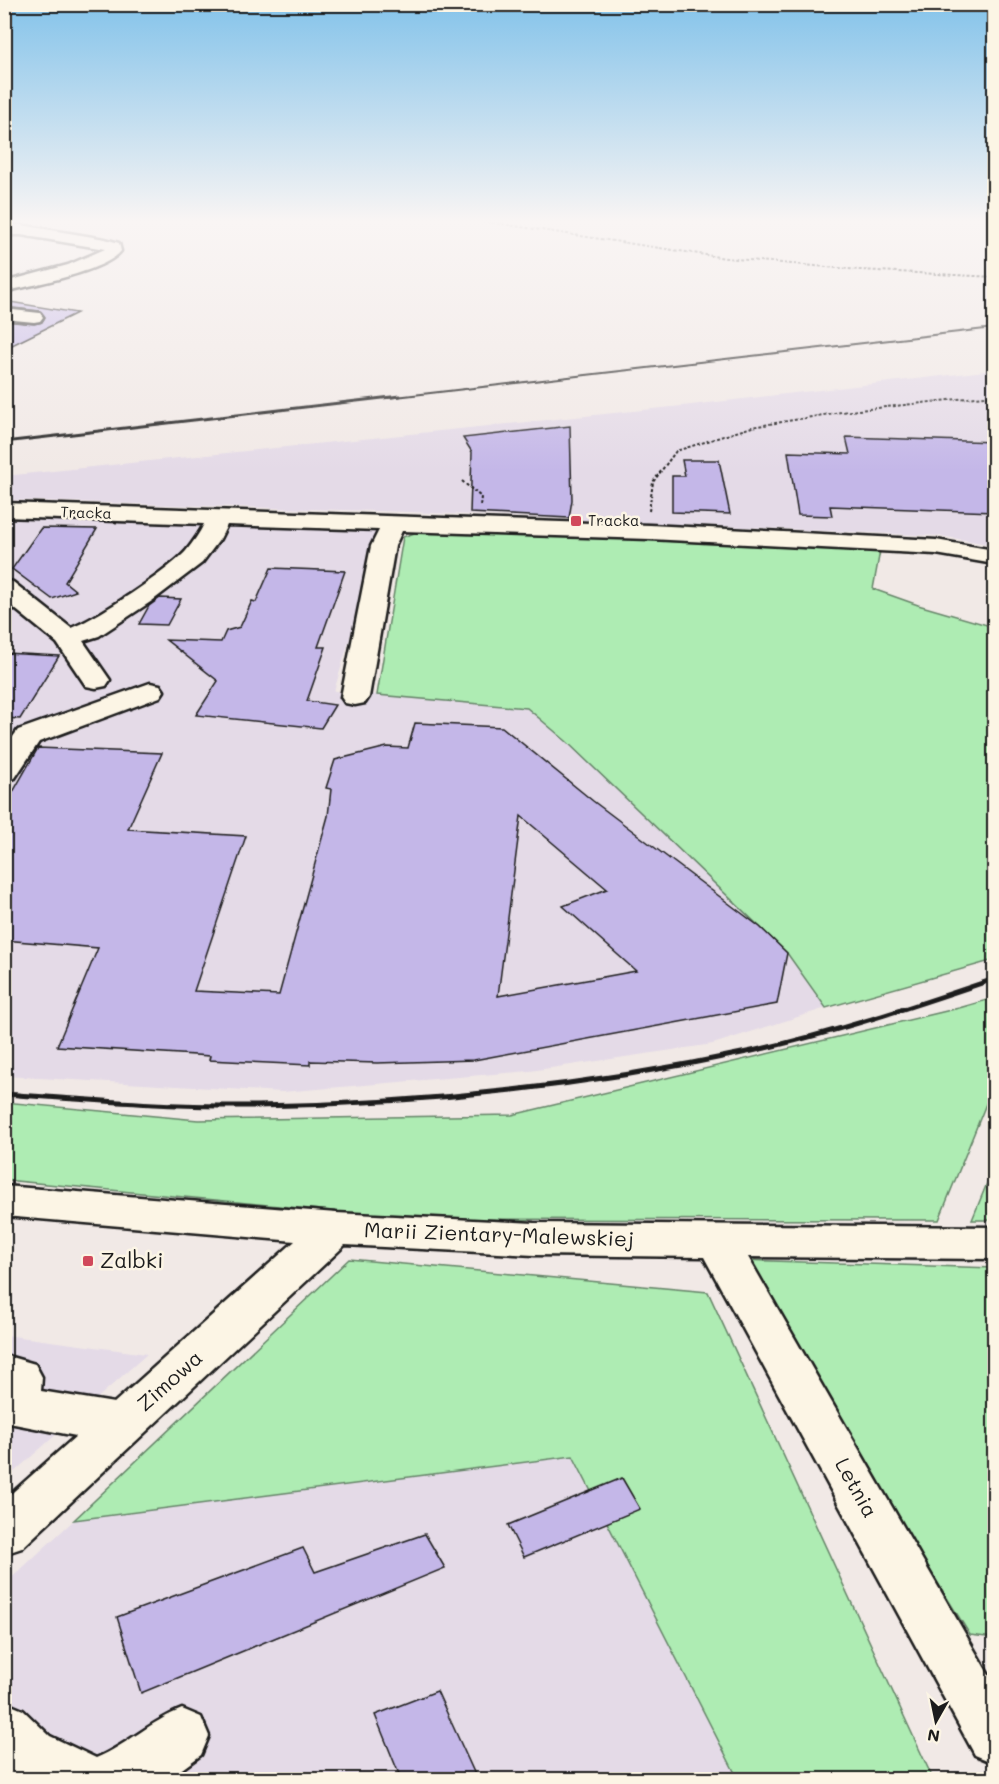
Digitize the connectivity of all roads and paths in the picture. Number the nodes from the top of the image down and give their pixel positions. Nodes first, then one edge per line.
1 (4, 314) edge
2 (34, 317) dead end
3 (994, 395) edge
4 (462, 481) dead end
5 (4, 510) edge
6 (219, 517) junction
7 (393, 524) junction
8 (478, 526) junction
9 (650, 532) junction
10 (994, 557) edge
11 (12, 607) edge
12 (68, 638) junction
13 (96, 680) dead end
14 (150, 691) dead end
15 (355, 696) dead end
16 (16, 735) edge
17 (4, 772) edge
18 (4, 1201) edge
19 (336, 1229) junction
20 (717, 1241) junction
21 (994, 1243) edge
22 (4, 1374) edge
23 (123, 1424) junction
24 (4, 1532) edge
25 (4, 1730) edge
26 (182, 1736) dead end
27 (994, 1736) edge
28 (81, 1779) edge
29 (110, 1779) edge

1 - 2 street
3 - 9 path
4 - 8 path
5 - 6 street, Tracka
6 - 7 street, Tracka
6 - 12 street
7 - 8 street, Tracka
7 - 15 street
8 - 9 street, Tracka
9 - 10 street, Tracka
11 - 12 street
12 - 13 street
14 - 16 street
16 - 17 street
18 - 19 street, Marii Zientary-Malewskiej
19 - 20 street, Marii Zientary-Malewskiej
19 - 23 street, Zimowa
20 - 21 street, Marii Zientary-Malewskiej
20 - 27 street, Letnia
22 - 23 street
23 - 24 street, Zimowa
25 - 28 street
26 - 29 street

